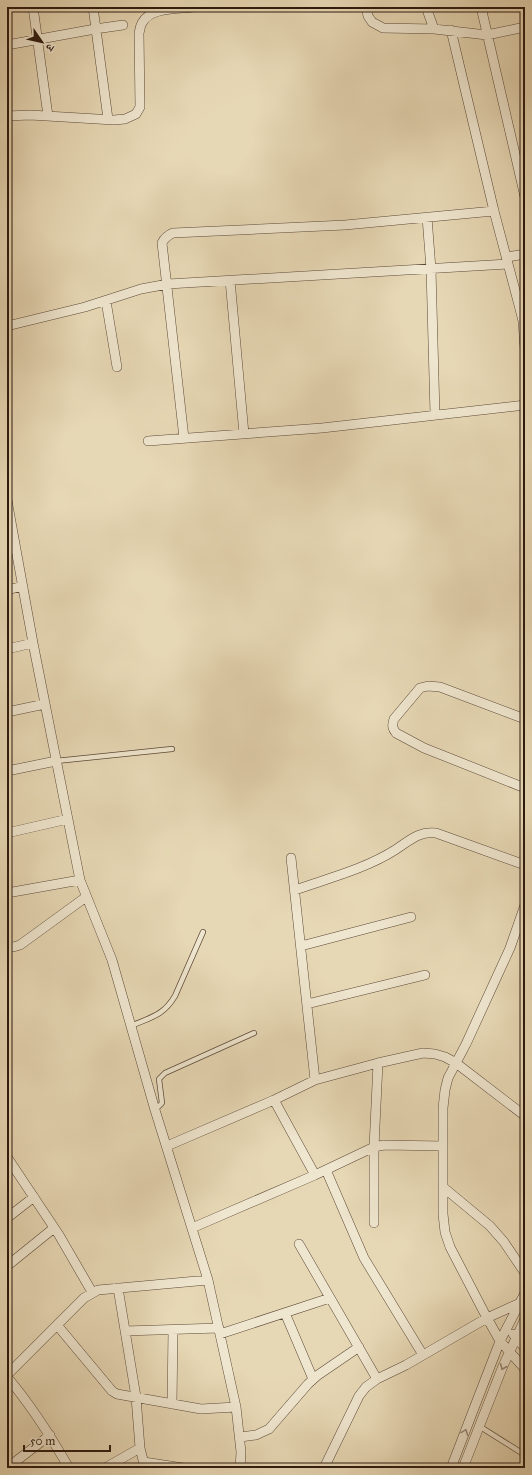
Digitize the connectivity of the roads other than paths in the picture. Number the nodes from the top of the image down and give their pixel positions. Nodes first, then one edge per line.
1 (33, 7) edge
2 (93, 7) edge
3 (193, 7) edge
4 (366, 7) edge
5 (426, 7) edge
6 (481, 7) edge
7 (123, 25) dead end
8 (525, 27) edge
9 (95, 29) junction
10 (434, 29) junction
11 (451, 30) junction
12 (487, 35) junction
13 (37, 40) junction
14 (7, 45) edge
15 (7, 116) edge
16 (48, 116) junction
17 (108, 119) junction
18 (525, 196) edge
19 (494, 210) junction
20 (427, 217) junction
21 (525, 254) edge
22 (507, 261) junction
23 (431, 269) junction
24 (230, 280) junction
25 (168, 284) junction
26 (106, 301) junction
27 (7, 326) edge
28 (525, 349) edge
29 (117, 367) dead end
30 (525, 405) edge
31 (435, 415) junction
32 (244, 434) junction
33 (184, 438) junction
34 (148, 441) dead end
35 (7, 500) edge
36 (9, 526) edge
37 (23, 586) junction
38 (7, 590) edge
39 (33, 643) junction
40 (7, 649) edge
41 (45, 704) junction
42 (7, 712) edge
43 (525, 720) edge
44 (172, 749) dead end
45 (56, 761) junction
46 (7, 771) edge
47 (525, 788) edge
48 (68, 819) junction
49 (7, 832) edge
50 (291, 858) dead end
51 (525, 866) edge
52 (80, 880) junction
53 (295, 890) junction
54 (7, 893) edge
55 (86, 897) junction
56 (525, 905) edge
57 (411, 916) dead end
58 (203, 932) dead end
59 (7, 945) edge
60 (301, 946) junction
61 (425, 975) dead end
62 (307, 1004) junction
63 (131, 1026) junction
64 (254, 1033) dead end
65 (378, 1062) junction
66 (456, 1063) junction
67 (315, 1080) junction
68 (274, 1100) junction
69 (155, 1110) junction
70 (525, 1116) edge
71 (167, 1146) junction
72 (443, 1146) junction
73 (374, 1147) junction
74 (7, 1157) edge
75 (326, 1170) junction
76 (315, 1175) junction
77 (443, 1187) junction
78 (34, 1197) junction
79 (7, 1218) edge
80 (374, 1223) dead end
81 (54, 1228) junction
82 (192, 1228) junction
83 (299, 1244) dead end
84 (7, 1266) edge
85 (525, 1272) edge
86 (208, 1280) junction
87 (118, 1288) junction
88 (92, 1292) junction
89 (525, 1293) edge
90 (330, 1298) junction
91 (520, 1303) junction
92 (285, 1313) junction
93 (487, 1318) junction
94 (525, 1319) edge
95 (57, 1325) junction
96 (507, 1328) junction
97 (173, 1330) junction
98 (126, 1331) junction
99 (220, 1331) junction
100 (516, 1337) junction
101 (500, 1341) junction
102 (359, 1347) junction
103 (525, 1348) edge
104 (509, 1352) junction
105 (423, 1355) junction
106 (525, 1369) edge
107 (7, 1376) edge
108 (314, 1379) junction
109 (377, 1380) junction
110 (136, 1397) junction
111 (172, 1404) junction
112 (236, 1407) junction
113 (479, 1426) junction
114 (50, 1434) junction
115 (240, 1437) junction
116 (140, 1448) junction
117 (525, 1455) edge
118 (144, 1465) edge
119 (7, 1468) edge
120 (69, 1468) edge
121 (104, 1468) edge
122 (183, 1468) edge
123 (240, 1468) edge
124 (324, 1468) edge
125 (451, 1468) edge
126 (462, 1468) edge

1 - 13 street
2 - 9 street
3 - 17 street
4 - 10 street
5 - 10 street
6 - 12 street
7 - 9 street
8 - 12 street
9 - 13 street
9 - 17 street
10 - 11 street
11 - 12 street
11 - 19 street
12 - 18 street
13 - 14 street
13 - 16 street
15 - 16 street
16 - 17 street
19 - 20 street
19 - 22 street
20 - 23 street
20 - 25 street
21 - 22 street
22 - 23 street
22 - 28 street
23 - 24 street
23 - 31 street
24 - 25 street
24 - 32 street
25 - 26 street
25 - 33 street
26 - 27 street
26 - 29 street
30 - 31 street
31 - 32 street
32 - 33 street
33 - 34 street
35 - 36 street
36 - 37 street
37 - 38 street
37 - 39 street
39 - 40 street
39 - 41 street
41 - 42 street
41 - 45 street
43 - 47 street
44 - 45 lane
45 - 46 street
45 - 48 street
48 - 49 street
48 - 52 street
50 - 53 street
51 - 53 street
52 - 54 street
52 - 55 street
53 - 60 street
55 - 59 street
55 - 63 street
56 - 66 street
57 - 60 street
58 - 63 lane
60 - 62 street
61 - 62 street
62 - 67 street
63 - 69 street
64 - 69 lane
65 - 66 street
65 - 67 street
65 - 73 street
66 - 70 street
66 - 72 street
67 - 68 street
68 - 71 street
68 - 76 street
69 - 71 street
71 - 82 street
72 - 73 street
72 - 77 street
73 - 75 street
73 - 80 street
74 - 78 street
75 - 76 street
75 - 105 street
76 - 82 street
77 - 85 street
77 - 93 street
78 - 79 street
78 - 81 street
81 - 84 street
81 - 88 street
82 - 86 street
83 - 90 street
86 - 87 street
86 - 99 street
87 - 88 street
87 - 98 street
88 - 95 street
89 - 91 street
90 - 92 street
90 - 102 street
91 - 93 street
91 - 96 street
92 - 99 street
92 - 108 street
93 - 101 street
93 - 105 street
94 - 100 street
95 - 107 street
95 - 110 street
96 - 100 street
96 - 101 street
97 - 98 street
97 - 99 street
97 - 111 street
98 - 110 street
99 - 112 street
100 - 103 street
100 - 104 street
101 - 104 street
125 -> 101 street
102 - 108 street
102 - 109 street
104 - 106 street
104 -> 113 street
105 - 109 street
107 - 114 street
108 - 115 street
109 - 124 street
110 - 111 street
110 - 116 street
111 - 112 street
112 - 115 street
113 - 117 lane
113 - 126 street
114 - 119 street
114 - 120 street
115 - 123 street
116 - 118 street
116 - 121 street
118 - 122 street

